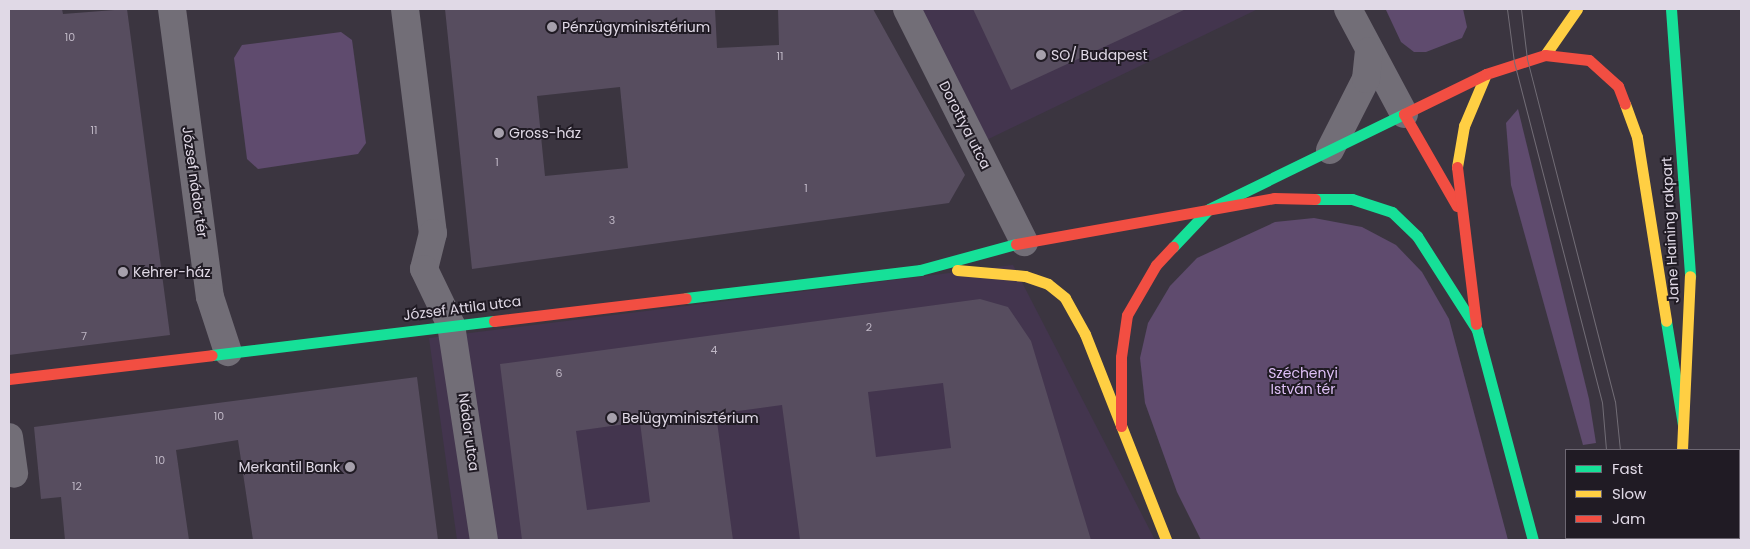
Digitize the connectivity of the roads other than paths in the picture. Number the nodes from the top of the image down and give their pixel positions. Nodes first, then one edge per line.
1 (172, 9) edge
2 (405, 9) edge
3 (907, 9) edge
4 (1348, 9) edge
5 (1577, 9) edge
6 (1671, 9) edge
7 (1369, 52) junction
8 (1545, 54) junction
9 (1486, 74) junction
10 (1404, 114) junction
11 (1330, 150) junction
12 (1209, 209) junction
13 (1463, 216) junction
14 (1024, 242) junction
15 (920, 270) junction
16 (451, 325) junction
17 (1477, 330) junction
18 (228, 352) junction
19 (9, 379) edge
20 (1684, 425) junction
21 (1121, 426) junction
22 (9, 438) edge
23 (1682, 449) edge
24 (14, 474) dead end
25 (484, 540) edge
26 (1166, 540) edge
27 (1533, 540) edge

1 - 18 street, József nádor tér
2 - 16 street
3 - 14 street, Dorottya utca
4 - 7 street
5 - 8 street
6 - 20 street, Jane Haining rakpart
7 - 10 street
7 - 11 street
8 - 9 street
8 - 20 street
9 - 10 street
9 - 13 street
10 - 11 street
10 - 13 street
11 - 12 street
12 - 14 street
12 - 17 street
12 - 21 street
13 - 17 street
14 - 15 street
15 - 16 street, József Attila utca
15 - 21 street
16 - 18 street, József Attila utca
16 - 25 street, Nádor utca
17 - 27 street
18 - 19 street, József Attila utca
20 - 23 street, Jane Haining rakpart
21 - 26 street
22 - 24 street

